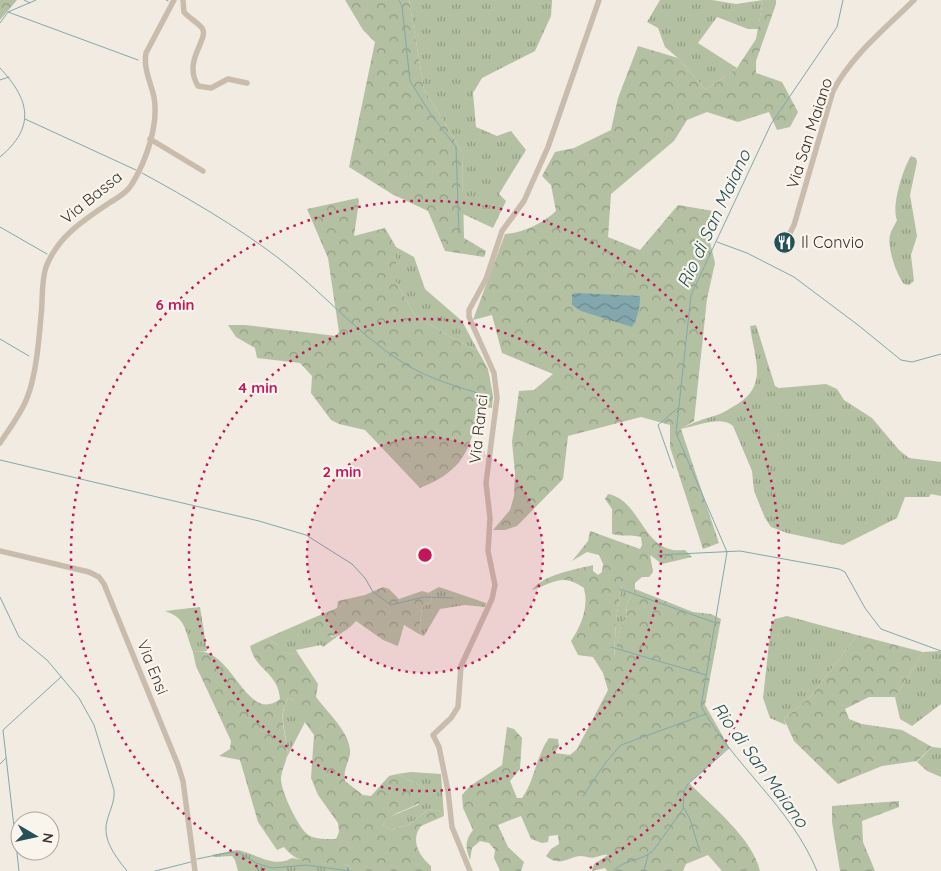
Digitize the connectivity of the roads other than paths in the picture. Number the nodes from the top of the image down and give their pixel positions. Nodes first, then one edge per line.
1 (174, 0) edge
2 (183, 0) edge
3 (599, 0) edge
4 (914, 0) edge
5 (247, 83) dead end
6 (150, 139) junction
7 (203, 171) dead end
8 (786, 241) dead end
9 (0, 444) edge
10 (0, 551) edge
11 (194, 871) edge
12 (470, 871) edge

1 - 6 street, Via Bassa
2 - 5 street
3 - 12 street, Via Ranci
4 - 8 street, Via San Maiano
6 - 7 street
6 - 9 street, Via Bassa
10 - 11 street, Via Ensi

